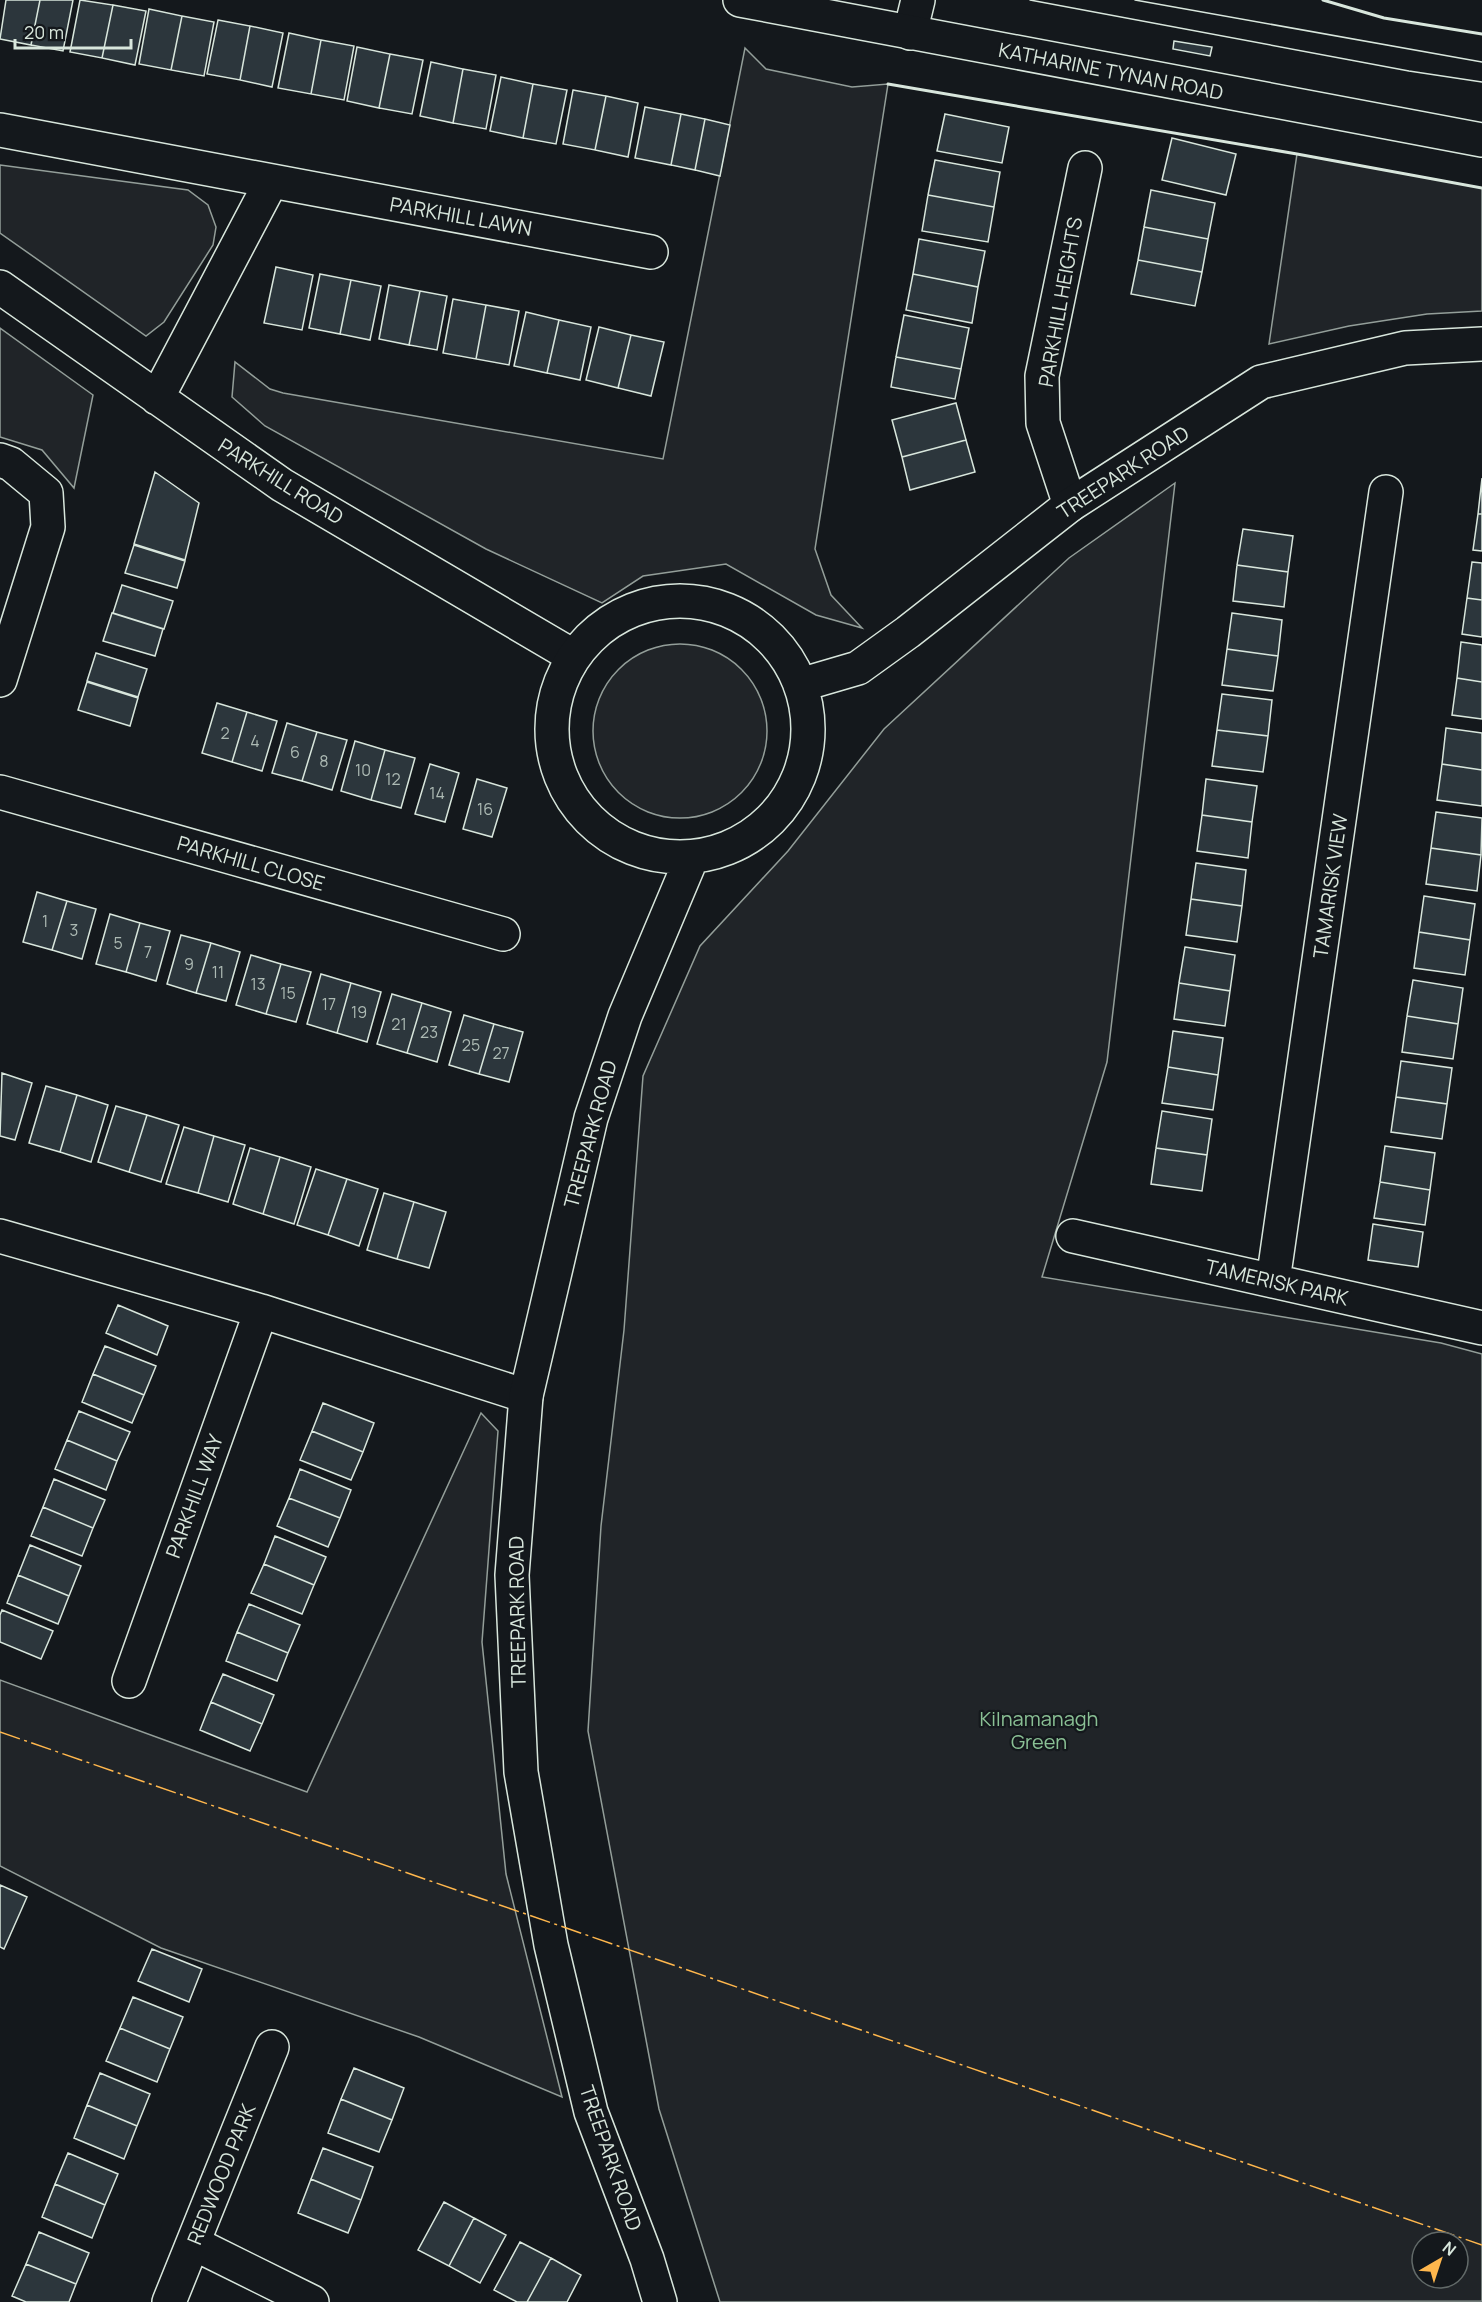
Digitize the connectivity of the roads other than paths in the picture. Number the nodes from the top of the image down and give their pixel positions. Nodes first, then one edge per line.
1 (740, 0) edge
2 (918, 0) edge
3 (910, 33) junction
4 (0, 129) edge
5 (1482, 140) edge
6 (1085, 168) dead end
7 (271, 182) junction
8 (651, 252) dead end
9 (0, 287) edge
10 (1482, 344) edge
11 (157, 398) junction
12 (0, 460) edge
13 (1386, 492) dead end
14 (1070, 505) junction
15 (573, 656) junction
16 (0, 680) edge
17 (800, 685) junction
18 (0, 792) edge
19 (692, 857) junction
20 (503, 934) dead end
21 (0, 1236) edge
22 (1073, 1236) dead end
23 (1273, 1281) junction
24 (261, 1311) junction
25 (1482, 1328) edge
26 (526, 1396) junction
27 (129, 1681) dead end
28 (272, 2047) dead end
29 (193, 2243) junction
30 (169, 2302) edge
31 (312, 2302) edge
32 (660, 2302) edge

1 - 3 street, KATHARINE TYNAN ROAD
2 - 3 street
3 - 5 street, KATHARINE TYNAN ROAD
4 - 7 street, PARKHILL LAWN
6 - 14 street, PARKHILL HEIGHTS
7 - 8 street, PARKHILL LAWN
7 - 11 street
9 - 11 street, PARKHILL ROAD
10 - 14 street, TREEPARK ROAD
11 - 15 street, PARKHILL ROAD
12 - 16 street
13 - 23 street, TAMARISK VIEW
14 - 17 street, TREEPARK ROAD
15 - 17 street
15 - 19 street
17 - 19 street
18 - 20 street, PARKHILL CLOSE
19 - 26 street, TREEPARK ROAD
21 - 24 street
22 - 23 street, TAMERISK PARK
23 - 25 street, TAMERISK PARK
24 - 26 street
24 - 27 street, PARKHILL WAY
26 - 32 street, TREEPARK ROAD
28 - 29 street, REDWOOD PARK
29 - 30 street, REDWOOD PARK
29 - 31 street

